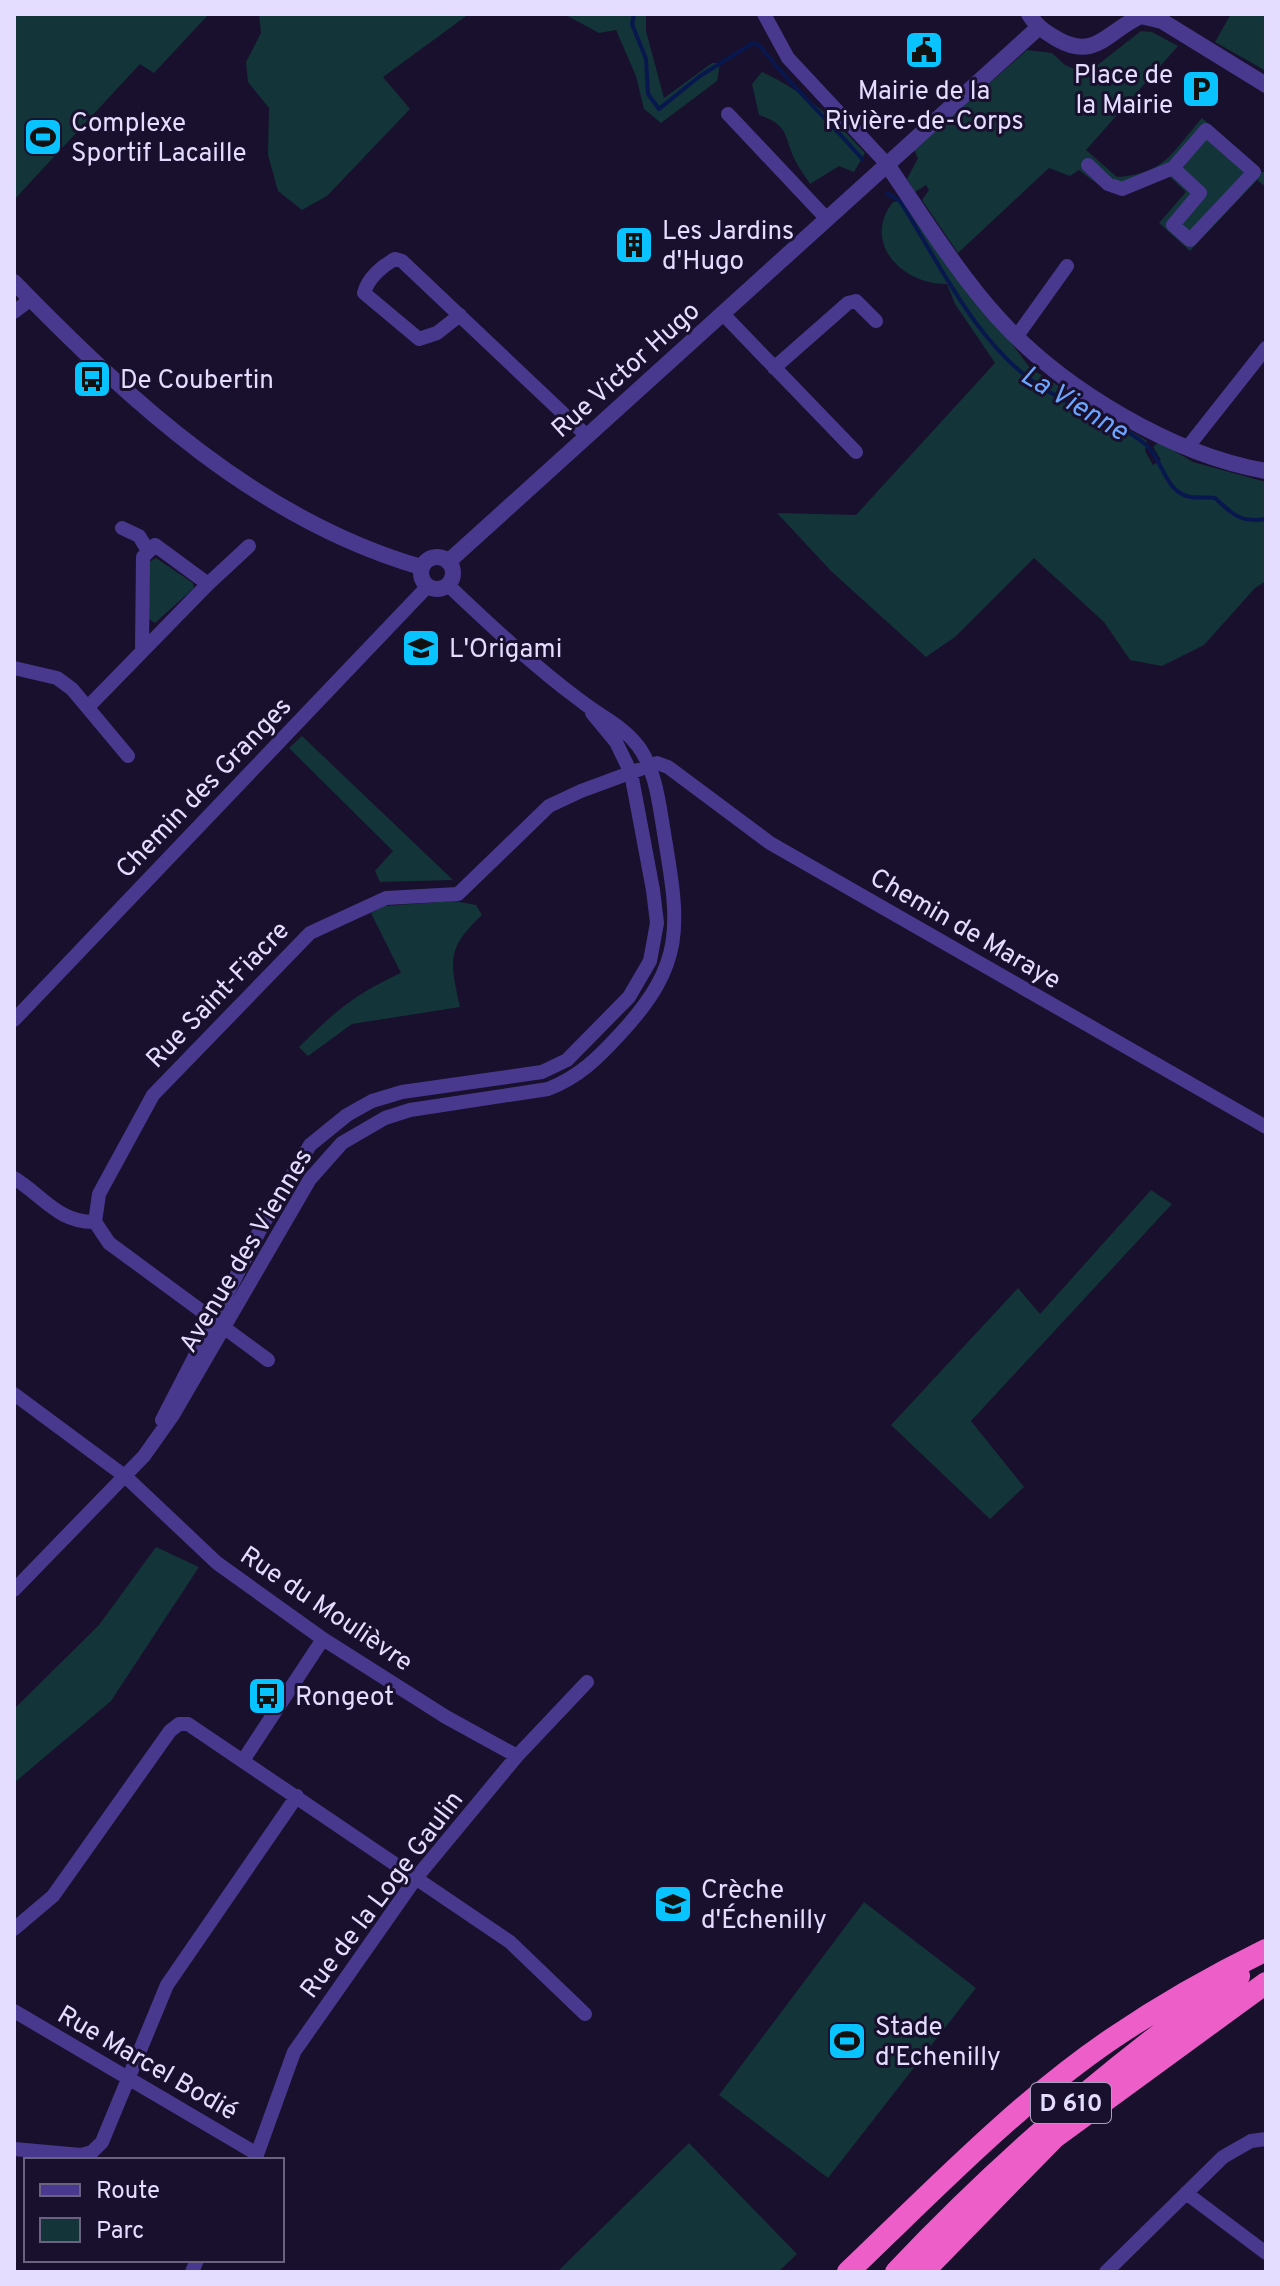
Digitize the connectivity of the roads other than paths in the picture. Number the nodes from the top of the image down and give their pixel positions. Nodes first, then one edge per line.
1 (764, 14) edge
2 (1033, 21) edge
3 (1266, 85) edge
4 (728, 114) dead end
5 (886, 163) junction
6 (1088, 165) dead end
7 (1173, 168) junction
8 (1200, 193) junction
9 (1219, 208) junction
10 (826, 218) junction
11 (1067, 266) dead end
12 (14, 282) edge
13 (31, 299) junction
14 (14, 312) edge
15 (722, 313) junction
16 (460, 315) junction
17 (876, 321) dead end
18 (1017, 336) junction
19 (1266, 348) edge
20 (774, 368) junction
21 (587, 436) junction
22 (1187, 448) junction
23 (856, 452) dead end
24 (1266, 471) edge
25 (122, 528) dead end
26 (249, 546) dead end
27 (147, 549) junction
28 (448, 562) junction
29 (421, 567) junction
30 (208, 584) junction
31 (448, 585) junction
32 (427, 587) junction
33 (142, 651) junction
34 (14, 668) edge
35 (584, 704) junction
36 (88, 707) junction
37 (128, 756) dead end
38 (649, 765) junction
39 (631, 773) junction
40 (14, 1020) edge
41 (1266, 1127) edge
42 (14, 1178) edge
43 (95, 1222) junction
44 (220, 1323) junction
45 (268, 1360) dead end
46 (14, 1394) edge
47 (126, 1477) junction
48 (14, 1590) edge
49 (323, 1639) junction
50 (587, 1682) dead end
51 (517, 1756) junction
52 (244, 1759) junction
53 (297, 1796) junction
54 (416, 1878) junction
55 (14, 1929) edge
56 (1266, 1950) edge
57 (1266, 1958) edge
58 (1266, 1983) edge
59 (14, 2011) edge
60 (585, 2014) dead end
61 (127, 2076) junction
62 (1266, 2139) edge
63 (14, 2149) edge
64 (256, 2157) edge
65 (1186, 2193) junction
66 (997, 2196) junction
67 (1266, 2253) edge
68 (848, 2272) edge
69 (896, 2272) edge
70 (923, 2272) edge
71 (939, 2272) edge
72 (1106, 2272) edge

1 - 5 street
2 - 3 street
2 - 5 street, Rue Victor Hugo
4 - 10 street
5 - 10 street, Rue Victor Hugo
5 - 18 street
6 - 7 street
7 - 8 street
7 - 9 street
8 - 9 street
8 - 9 street
10 - 15 street, Rue Victor Hugo
11 - 18 street
12 - 13 street
13 - 14 street
13 - 29 street
15 - 20 street
15 - 21 street, Rue Victor Hugo
16 - 16 street
16 - 21 street
17 - 20 street
18 - 22 street
19 - 22 street
20 - 23 street
21 - 28 street, Rue Victor Hugo
22 - 24 street
25 - 27 street
26 - 30 street
27 - 30 street
27 - 33 street
28 - 29 street
28 - 31 street
29 - 32 street
30 - 33 street
31 - 32 street
31 - 35 street, Avenue des Viennes
32 - 40 street, Chemin des Granges
33 - 36 street
34 - 36 street
35 - 38 street, Avenue des Viennes
35 - 39 street, Avenue des Viennes
36 - 37 street
38 - 39 street, Rue Saint-Fiacre
38 - 41 street, Chemin de Maraye
38 - 44 street, Avenue des Viennes
39 - 43 street, Rue Saint-Fiacre
39 - 44 street, Avenue des Viennes
42 - 43 street
43 - 44 street
44 - 45 street
44 - 47 street, Avenue des Viennes
46 - 47 street, Rue du Moulièvre
47 - 48 street, Avenue des Viennes
47 - 49 street, Rue du Moulièvre
49 - 51 street, Rue du Moulièvre
49 - 52 street
50 - 51 street, Rue de la Loge Gaulin
51 - 54 street, Rue de la Loge Gaulin
52 - 53 street
52 - 55 street
53 - 54 street
53 - 61 street
54 - 60 street
54 - 64 street, Rue de la Loge Gaulin
56 - 68 highway
57 - 69 highway, D 610
58 - 66 highway, D 610
59 - 61 street, Rue Marcel Bodié
61 - 63 street
61 - 64 street, Rue Marcel Bodié
62 - 65 street
65 - 67 street
65 - 72 street
66 - 70 highway, D 610
66 - 71 highway

